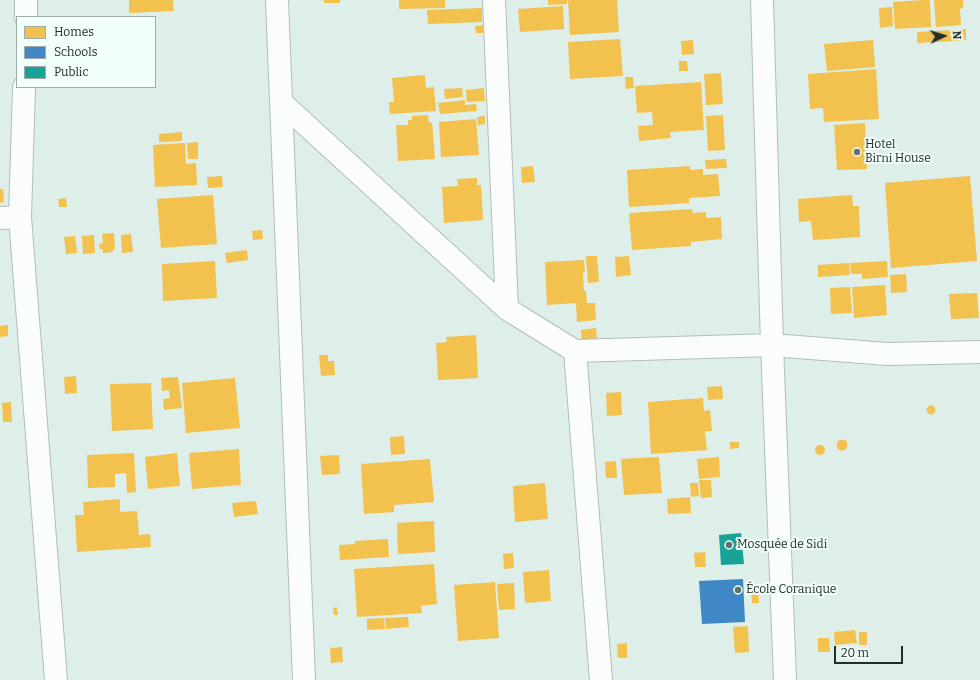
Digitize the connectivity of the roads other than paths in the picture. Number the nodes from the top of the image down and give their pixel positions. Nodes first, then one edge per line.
1 (26, 0) edge
2 (278, 0) edge
3 (494, 0) edge
4 (762, 0) edge
5 (26, 16) edge
6 (24, 88) edge
7 (282, 102) junction
8 (10, 217) edge
9 (507, 309) junction
10 (772, 346) junction
11 (575, 351) junction
12 (980, 352) edge
13 (56, 680) edge
14 (304, 680) edge
15 (602, 680) edge
16 (785, 680) edge

1 - 5 street
2 - 7 street
3 - 9 street
4 - 10 street
6 - 8 street
7 - 9 street
7 - 14 street
8 - 13 street
9 - 11 street
10 - 11 street
10 - 12 street
10 - 16 street
11 - 15 street

